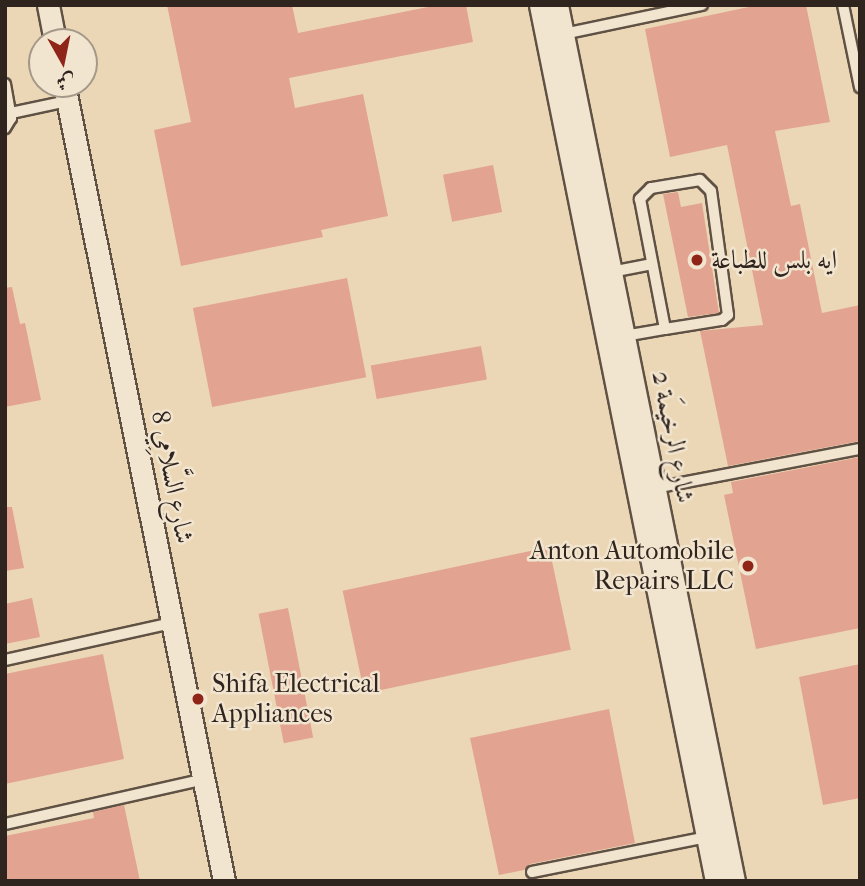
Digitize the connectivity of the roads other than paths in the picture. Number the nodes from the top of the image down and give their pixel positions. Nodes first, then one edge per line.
1 (48, 5) edge
2 (540, 5) edge
3 (557, 5) edge
4 (702, 5) edge
5 (843, 5) edge
6 (52, 28) edge
7 (563, 34) junction
8 (5, 84) edge
9 (860, 87) edge
10 (50, 98) edge
11 (67, 98) edge
12 (11, 113) junction
13 (5, 128) edge
14 (652, 264) junction
15 (611, 272) junction
16 (665, 329) junction
17 (624, 336) junction
18 (860, 449) edge
19 (655, 488) junction
20 (657, 550) junction
21 (173, 623) junction
22 (5, 660) edge
23 (204, 779) junction
24 (5, 824) edge
25 (707, 837) junction
26 (532, 872) dead end
27 (224, 881) edge
28 (716, 881) edge
29 (734, 881) edge

1 - 6 street
2 - 20 street, شارع الرخيمَة 2
3 - 7 street, شارع الرخيمَة 2
4 - 7 lane
5 - 9 lane
7 - 15 street, شارع الرخيمَة 2
8 - 12 lane
10 - 12 lane
11 - 21 street, شارع السَّلامِي 8
12 - 13 lane
14 - 15 lane
14 - 16 lane
14 - 16 lane
15 - 17 street, شارع الرخيمَة 2
16 - 17 lane
17 - 19 street, شارع الرخيمَة 2
18 - 19 lane
19 - 20 street, شارع الرخيمَة 2
20 - 25 street, شارع الرخيمَة 2
20 - 29 street, شارع الرخيمَة 2
21 - 22 lane
21 - 23 street, شارع السَّلامِي 8
23 - 24 lane
23 - 27 street, شارع السَّلامِي 8
25 - 26 lane
25 - 28 street, شارع الرخيمَة 2

